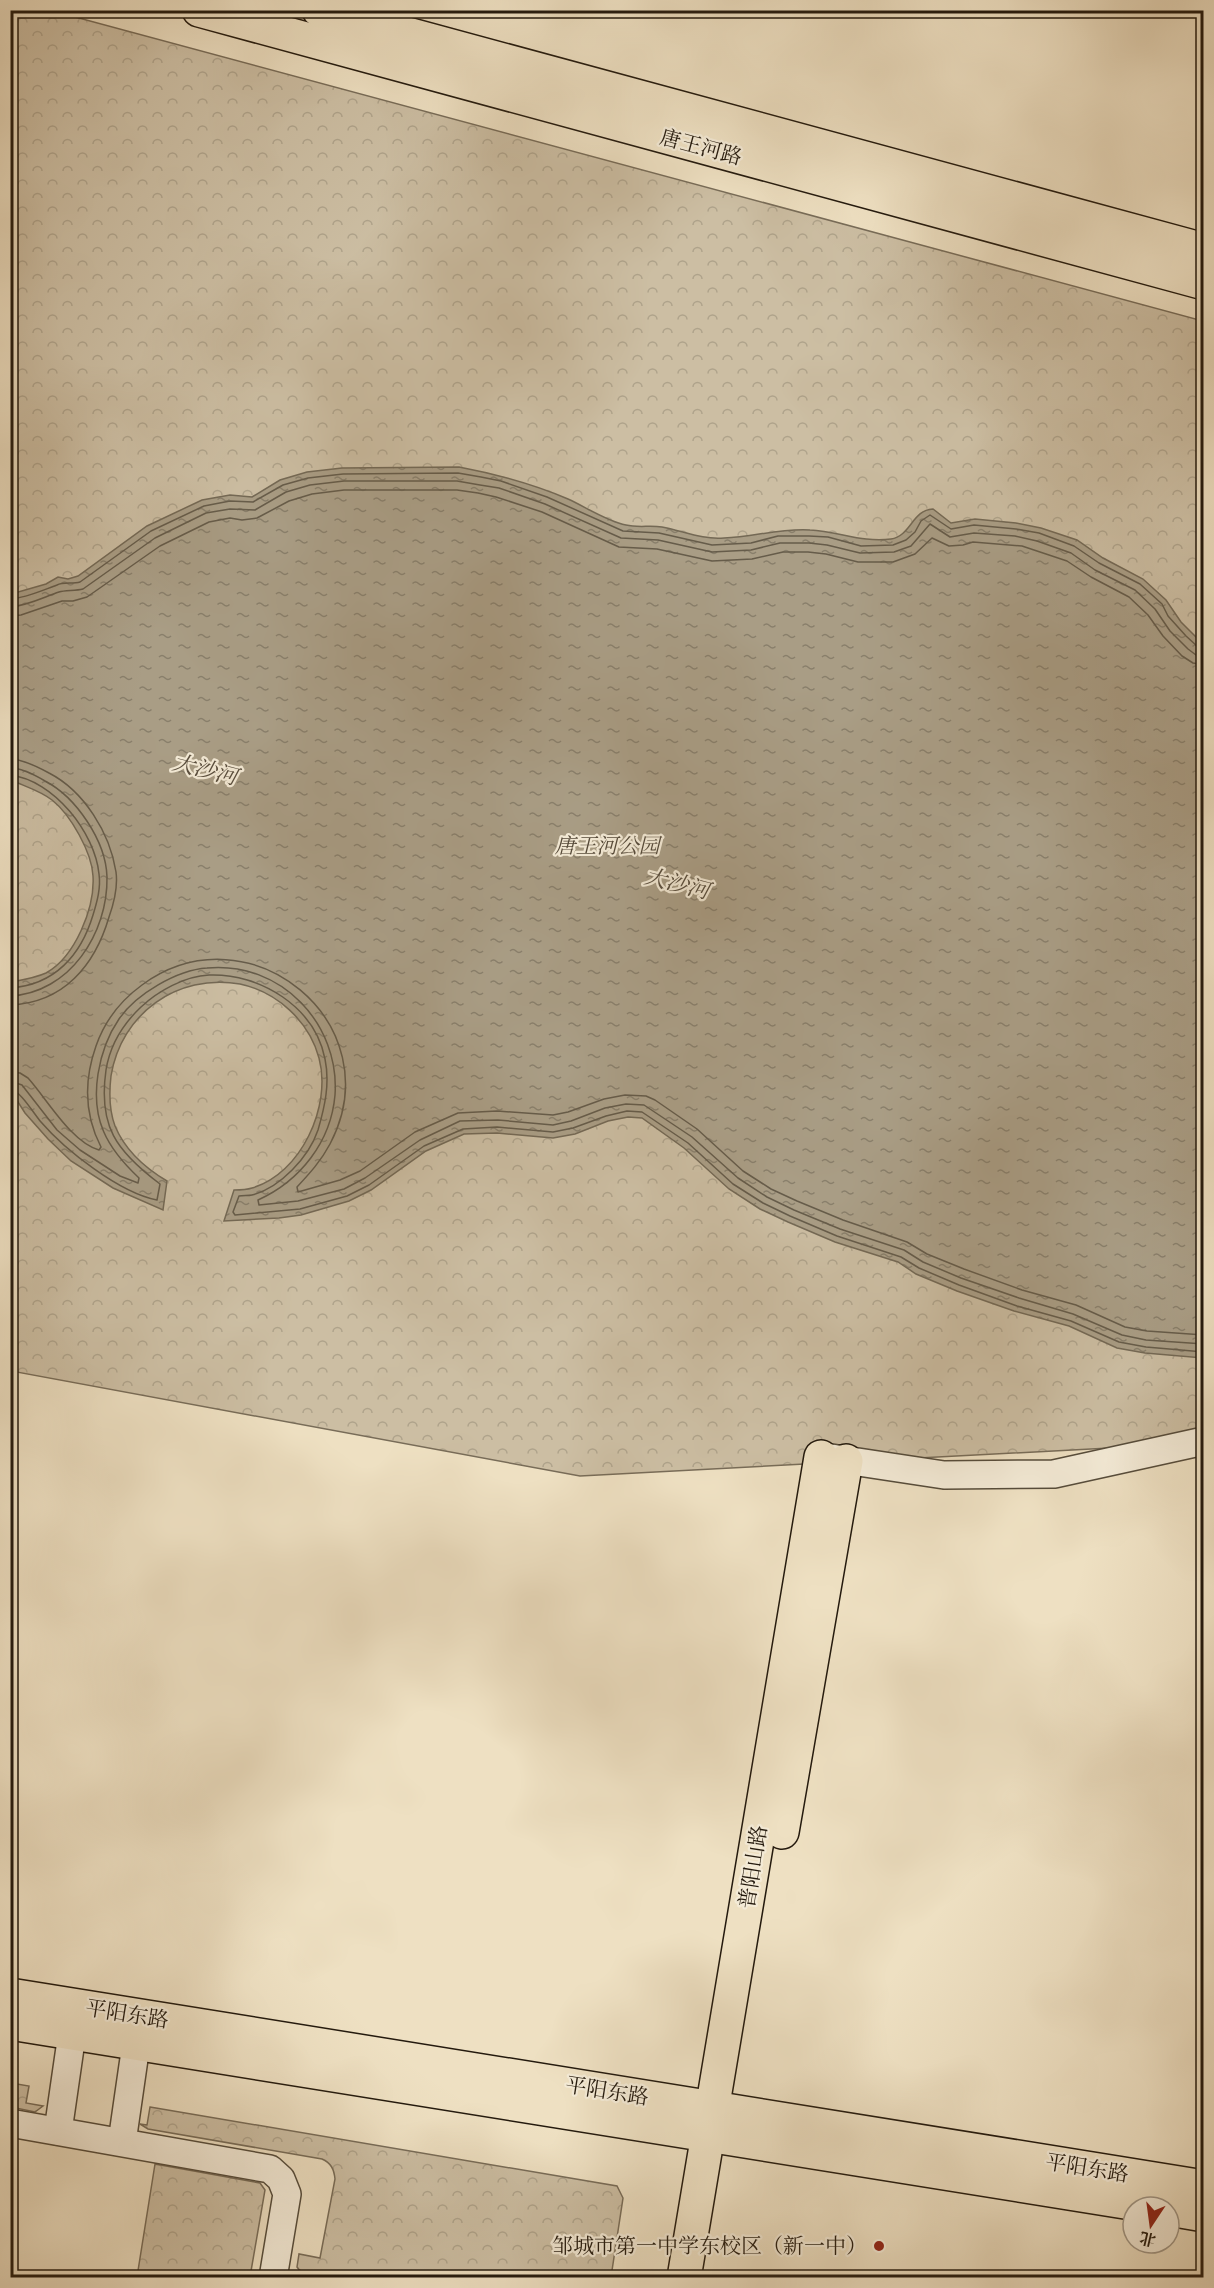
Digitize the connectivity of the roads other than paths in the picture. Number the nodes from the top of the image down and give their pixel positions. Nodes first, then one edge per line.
1 (200, 10) edge
2 (319, 10) edge
3 (1203, 250) edge
4 (1203, 283) edge
5 (1203, 1442) edge
6 (834, 1459) joint
7 (10, 1995) edge
8 (74, 2019) junction
9 (10, 2023) edge
10 (138, 2030) junction
11 (10, 2123) edge
12 (721, 2123) junction
13 (58, 2131) junction
14 (122, 2142) junction
15 (1203, 2187) edge
16 (1121, 2200) edge
17 (1181, 2211) edge
18 (1203, 2215) edge
19 (273, 2277) edge
20 (684, 2277) edge
21 (704, 2277) edge

1 - 4 main road, 唐王河路
2 - 3 main road, 唐王河路
5 - 6 street
6 - 12 main road, 普阳山路
7 - 8 main road, 平阳东路
8 - 9 main road, 平阳东路
8 - 10 main road, 平阳东路
8 - 13 street
10 - 12 main road, 平阳东路
10 - 14 street
11 - 13 street
12 - 15 main road, 平阳东路
12 - 16 main road, 平阳东路
12 - 20 main road, 普阳山路
12 - 21 main road, 普阳山路
13 - 14 street
14 - 19 street
17 - 18 main road

